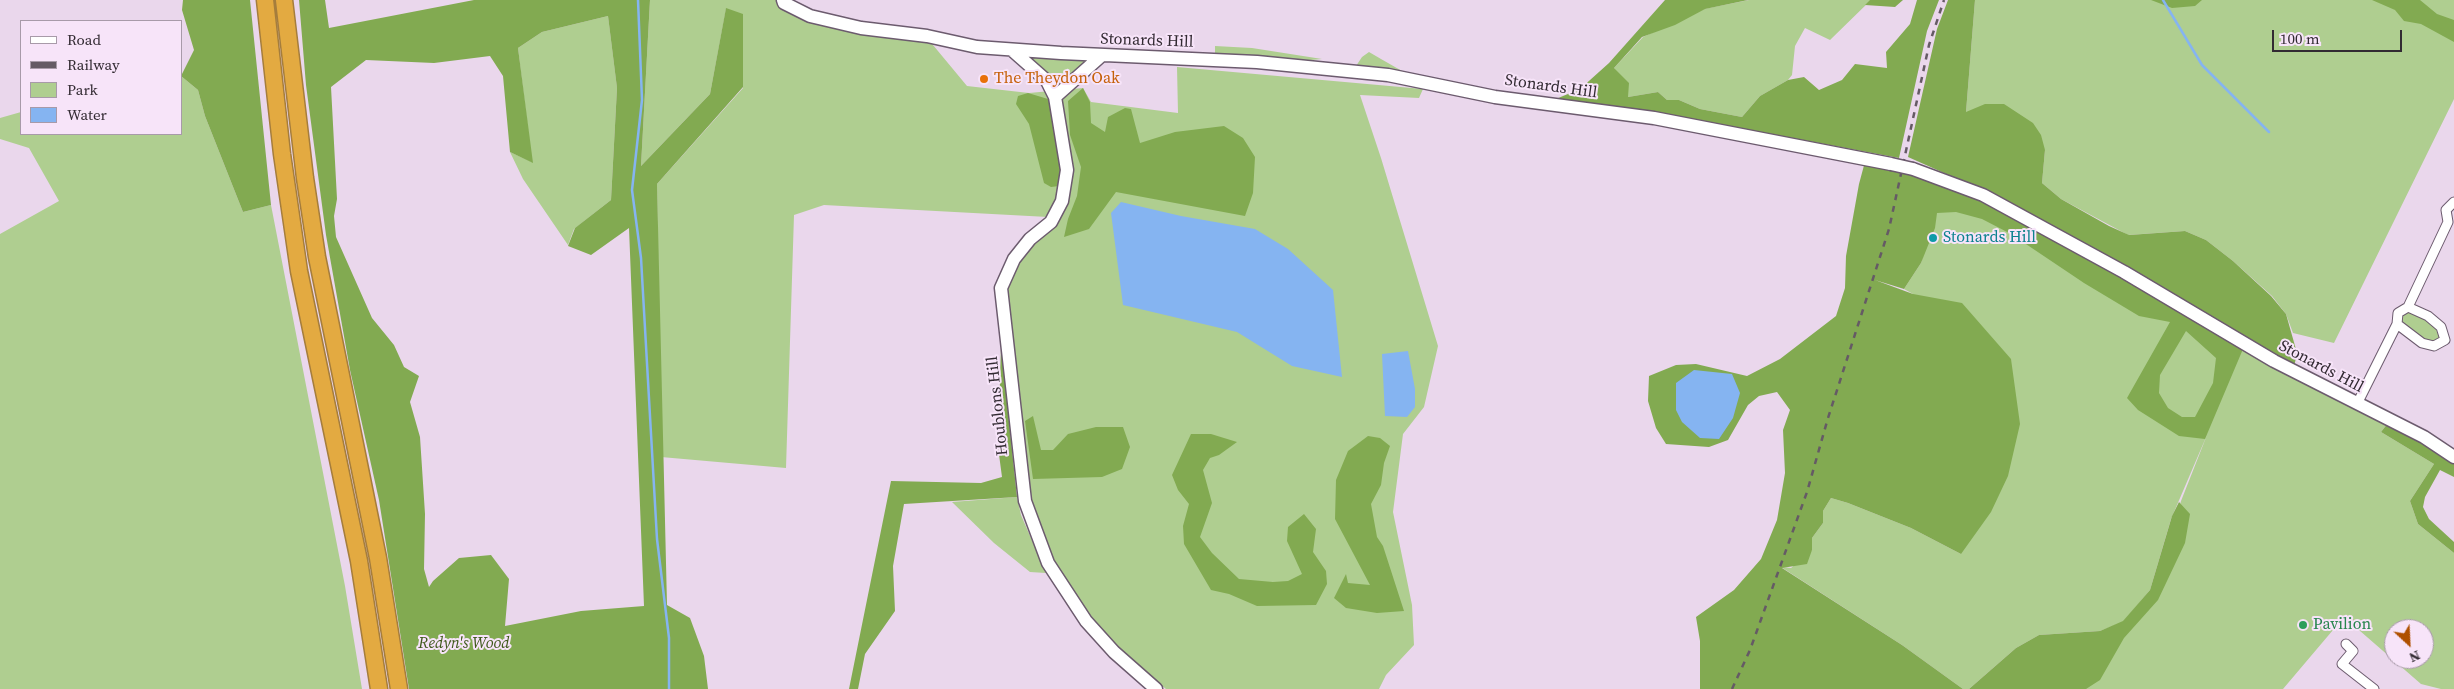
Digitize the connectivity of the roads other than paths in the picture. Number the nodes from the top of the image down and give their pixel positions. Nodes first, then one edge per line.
1 (265, 0) edge
2 (284, 0) edge
3 (783, 2) edge
4 (1014, 50) junction
5 (1101, 56) junction
6 (1055, 97) junction
7 (2454, 202) edge
8 (2451, 224) edge
9 (2408, 307) junction
10 (2397, 324) junction
11 (2445, 340) junction
12 (2454, 343) edge
13 (2357, 404) junction
14 (2454, 457) edge
15 (2346, 644) dead end
16 (379, 689) edge
17 (399, 689) edge
18 (1156, 689) edge
19 (2374, 689) edge

1 - 16 highway
2 - 17 highway
3 - 4 street, Stonards Hill
4 - 5 street, Stonards Hill
4 - 6 street, Houblons Hill
5 - 6 street
5 - 13 street, Stonards Hill, bridge
6 - 18 street, Houblons Hill
7 - 8 street
8 - 9 street
9 - 10 street
9 - 11 street
10 - 11 street
10 - 13 street
11 - 12 street
13 - 14 street, Stonards Hill
15 - 19 street

